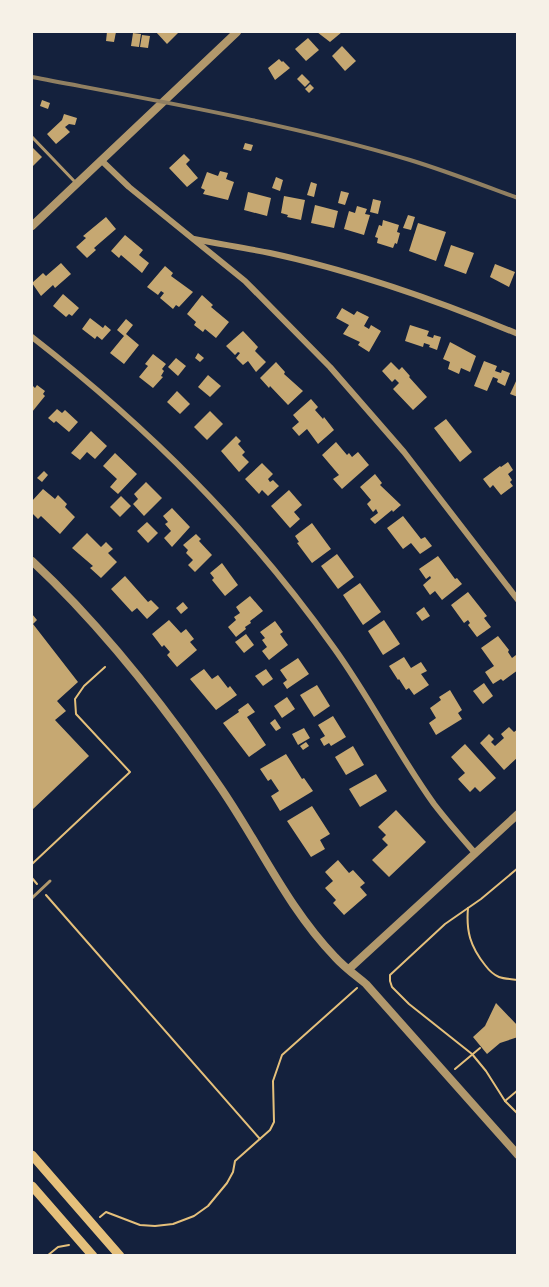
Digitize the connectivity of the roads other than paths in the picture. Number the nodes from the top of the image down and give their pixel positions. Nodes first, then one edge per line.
1 (231, 33) edge
2 (32, 137) edge
3 (102, 161) junction
4 (77, 184) junction
5 (32, 226) edge
6 (194, 239) junction
7 (518, 334) edge
8 (32, 337) edge
9 (32, 561) edge
10 (518, 600) edge
11 (518, 814) edge
12 (475, 853) junction
13 (50, 881) dead end
14 (32, 898) edge
15 (349, 969) junction
16 (32, 1155) edge
17 (518, 1155) edge
18 (32, 1186) edge
19 (93, 1256) edge
20 (120, 1256) edge

1 - 3 street
2 - 4 lane
3 - 4 street
3 - 6 street
4 - 5 street
6 - 7 street
6 - 10 street
8 - 12 street
9 - 15 street
11 - 12 street
12 - 15 street
13 - 14 lane
15 - 17 street
16 - 20 main road
18 - 19 main road

